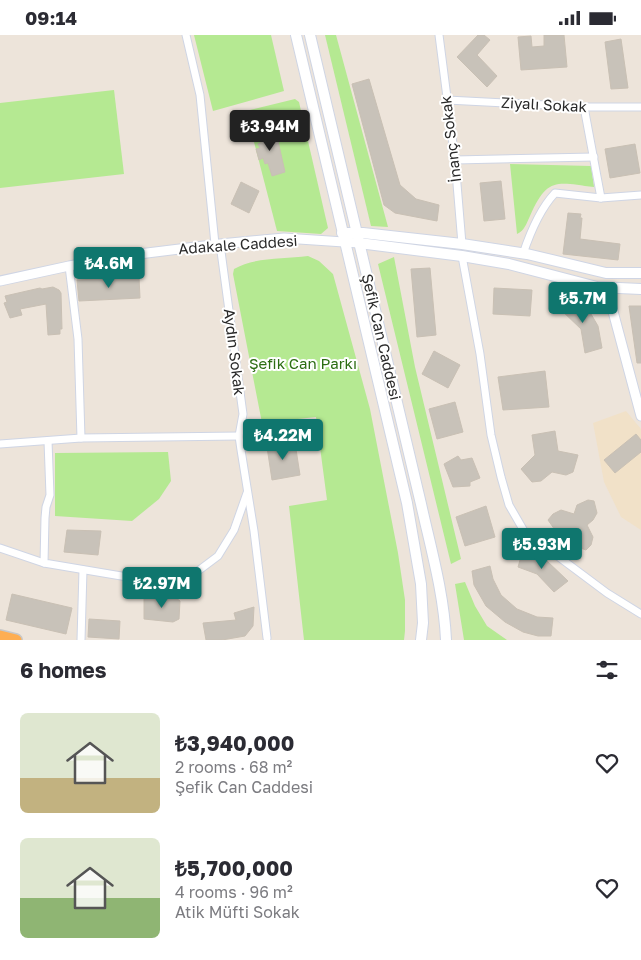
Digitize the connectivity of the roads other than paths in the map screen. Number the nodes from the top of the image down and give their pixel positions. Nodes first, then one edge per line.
1 (186, 35) edge
2 (296, 35) edge
3 (310, 35) edge
4 (439, 35) edge
5 (447, 100) junction
6 (584, 107) junction
7 (641, 107) edge
8 (594, 157) junction
9 (455, 160) junction
10 (641, 195) edge
11 (601, 197) junction
12 (343, 238) junction
13 (358, 238) junction
14 (218, 244) junction
15 (462, 244) junction
16 (524, 253) junction
17 (462, 256) junction
18 (70, 265) junction
19 (641, 273) edge
20 (0, 281) edge
21 (607, 289) junction
22 (641, 289) edge
23 (641, 416) edge
24 (239, 436) junction
25 (81, 439) junction
26 (48, 441) junction
27 (0, 444) edge
28 (247, 492) junction
29 (0, 548) edge
30 (44, 563) junction
31 (84, 570) junction
32 (641, 614) edge
33 (445, 619) junction
34 (423, 623) junction
35 (0, 636) edge
36 (267, 639) dead end
37 (16, 640) edge
38 (81, 640) edge
39 (416, 640) edge
40 (421, 640) edge
41 (446, 640) edge
42 (454, 640) edge

1 - 14 street, Aydın Sokak
2 - 12 main road, Şefik Can Caddesi
3 - 13 main road, Şefik Can Caddesi
4 - 5 street, İnanç Sokak
5 - 6 street, Ziyalı Sokak
5 - 9 street, İnanç Sokak
6 - 7 street, Ziyalı Sokak
6 - 8 street
8 - 9 street
8 - 11 street
9 - 15 street, İnanç Sokak
10 - 11 street
11 - 16 street
12 - 13 main road
12 - 14 street, Adakale Caddesi
12 - 34 main road, Şefik Can Caddesi
13 - 15 main road
13 - 17 main road
13 - 33 main road, Şefik Can Caddesi
14 - 18 street, Adakale Caddesi
14 - 24 street, Aydın Sokak
15 - 16 main road
16 - 19 main road
17 - 21 main road
17 - 32 street
18 - 20 street, Adakale Caddesi
18 - 25 street
21 - 22 main road
21 - 23 street
24 - 25 street
24 - 28 street, Aydın Sokak
25 - 26 street
26 - 27 street
26 - 30 street
28 - 31 street
28 - 36 street, Aydın Sokak
29 - 30 street
30 - 31 street
31 - 38 street
33 - 41 main road, Şefik Can Caddesi
33 - 42 main road
34 - 39 main road
34 - 40 main road, Şefik Can Caddesi
35 - 37 highway

